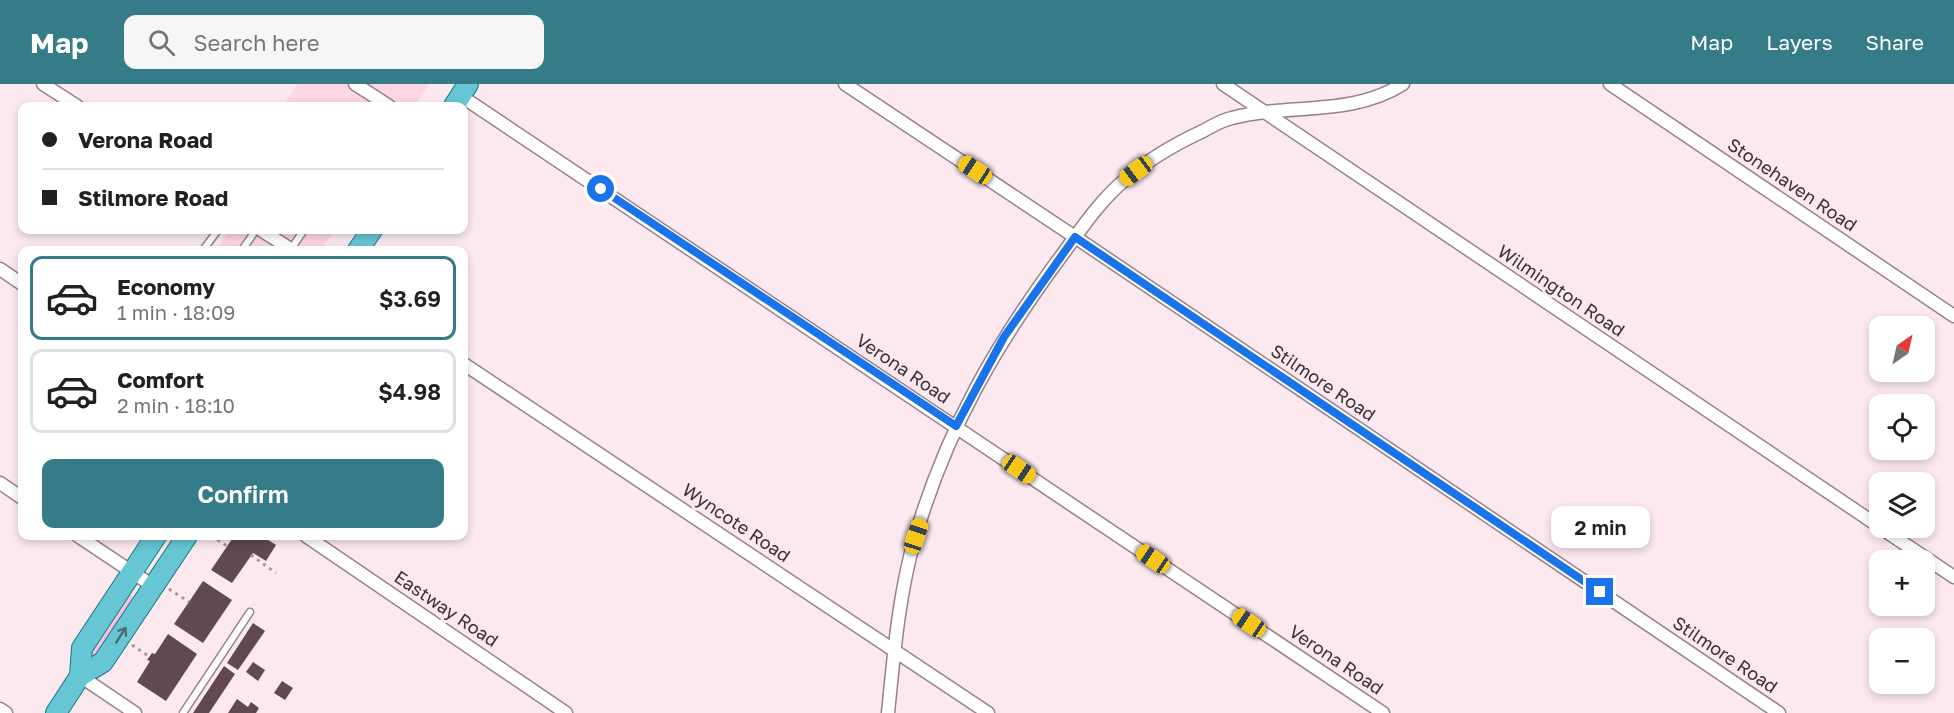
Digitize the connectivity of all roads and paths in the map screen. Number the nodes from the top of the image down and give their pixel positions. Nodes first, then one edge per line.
1 (43, 84) edge
2 (355, 84) edge
3 (845, 84) edge
4 (1223, 84) edge
5 (1403, 84) edge
6 (1610, 84) edge
7 (461, 96) edge
8 (71, 102) edge
9 (381, 102) edge
10 (1265, 112) junction
11 (267, 234) edge
12 (1075, 237) junction
13 (285, 246) edge
14 (0, 269) edge
15 (18, 281) edge
16 (1954, 316) edge
17 (468, 367) edge
18 (956, 426) junction
19 (0, 483) edge
20 (18, 495) edge
21 (1869, 520) edge
22 (1896, 538) edge
23 (84, 540) edge
24 (153, 540) edge
25 (185, 540) edge
26 (217, 540) edge
27 (312, 540) edge
28 (227, 546) dead end
29 (251, 555) dead end
30 (132, 572) junction
31 (276, 573) dead end
32 (1954, 577) edge
33 (160, 587) junction
34 (189, 602) dead end
35 (250, 612) dead end
36 (131, 644) dead end
37 (894, 650) junction
38 (150, 657) dead end
39 (80, 676) junction
40 (0, 709) edge
41 (6, 713) edge
42 (56, 713) edge
43 (135, 713) edge
44 (183, 713) edge
45 (566, 713) edge
46 (888, 713) edge
47 (988, 713) edge
48 (1383, 713) edge
49 (1779, 713) edge

1 - 8 street
2 - 9 street
3 - 12 street, Stilmore Road
4 - 10 street, Wilmington Road
5 - 10 street
6 - 16 street, Stonehaven Road
7 - 18 street, Verona Road
10 - 12 street
10 - 21 street, Wilmington Road
11 - 13 street
12 - 18 street
12 - 49 street, Stilmore Road
14 - 15 street
17 - 37 street, Wyncote Road
18 - 37 street
18 - 48 street, Verona Road
19 - 20 street
22 - 32 street, Wilmington Road
23 - 30 street
24 - 30 main road
25 - 33 main road
26 - 28 path
27 - 45 street, Eastway Road
29 - 31 path
30 - 33 street
30 - 39 main road
33 - 34 path
39 -> 33 main road
35 - 44 lane
36 - 38 path
37 - 46 street
37 - 47 street, Wyncote Road
39 - 42 main road
39 - 43 street
40 - 41 street

